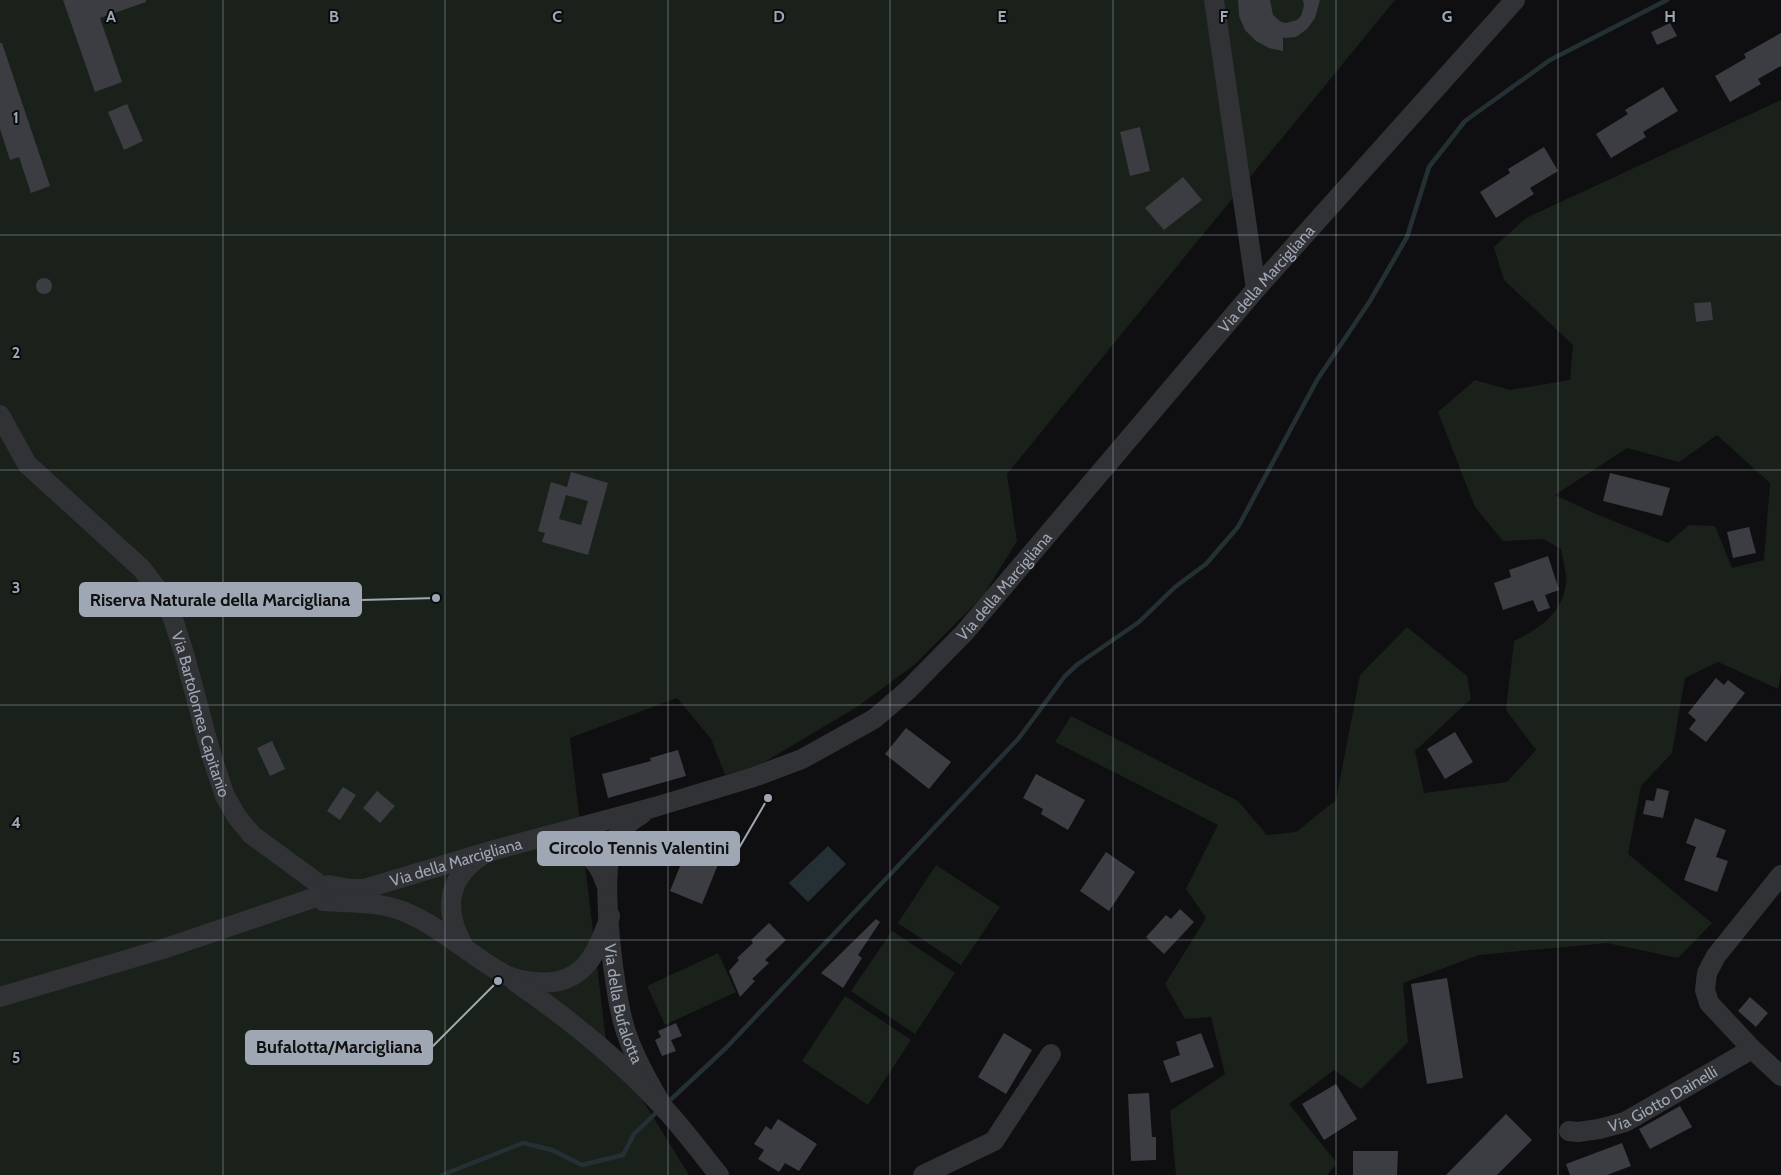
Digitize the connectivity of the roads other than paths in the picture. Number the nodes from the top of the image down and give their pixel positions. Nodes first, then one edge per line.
1 (1214, 0) edge
2 (1515, 0) edge
3 (1256, 289) junction
4 (0, 415) edge
5 (655, 807) junction
6 (535, 839) junction
7 (487, 852) junction
8 (1781, 875) edge
9 (608, 891) junction
10 (321, 892) junction
11 (610, 916) junction
12 (464, 948) junction
13 (504, 975) junction
14 (0, 997) edge
15 (1752, 1049) junction
16 (1051, 1054) dead end
17 (1781, 1076) edge
18 (663, 1107) junction
19 (1569, 1131) dead end
20 (719, 1175) edge
21 (924, 1175) edge

1 - 3 street
2 - 3 street, Via della Marcigliana
3 - 5 street, Via della Marcigliana
4 - 10 street, Via Bartolomea Capitanio
5 - 6 street, Via della Marcigliana
5 - 9 street
6 - 7 street, Via della Marcigliana
6 - 9 street
7 - 10 street, Via della Marcigliana
7 - 12 street
8 - 15 street
9 - 11 street, Via della Bufalotta
10 - 12 street, Via della Marcigliana
10 - 14 street, Via della Marcigliana
11 - 13 street
11 - 18 street, Via della Bufalotta
12 - 13 street
13 - 18 street, Via della Bufalotta
15 - 17 street
15 - 19 street, Via Giotto Dainelli
16 - 21 street
18 - 20 street, Via della Bufalotta

